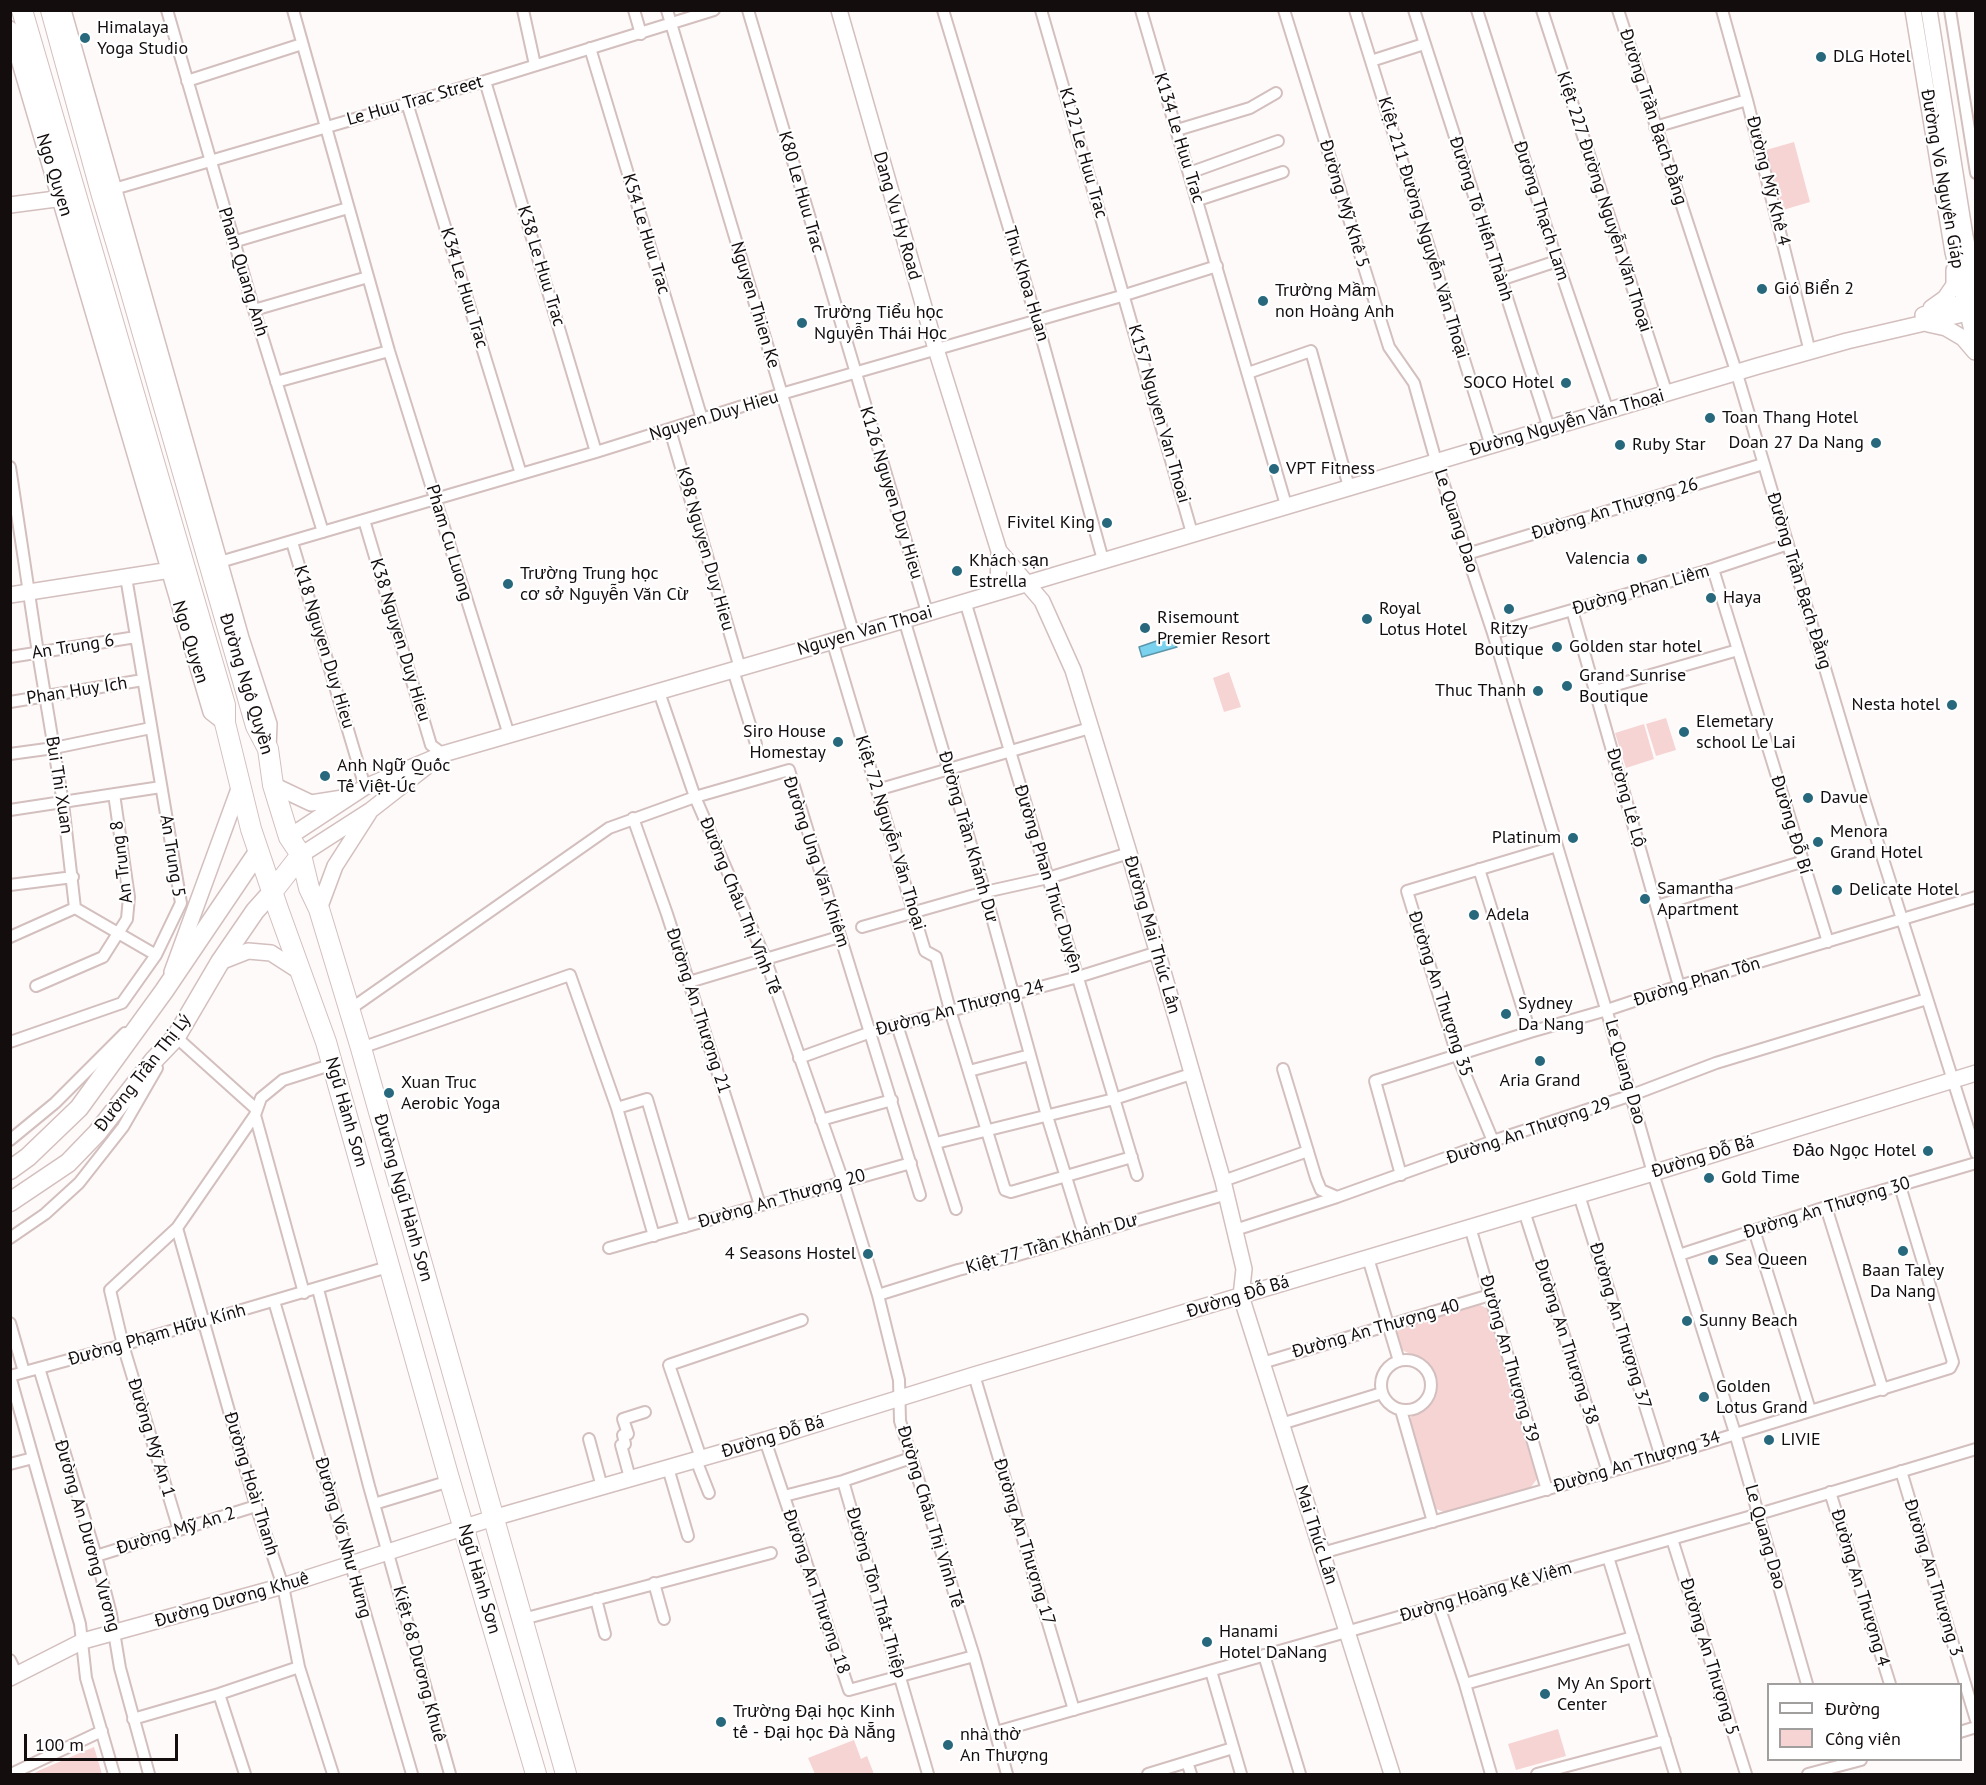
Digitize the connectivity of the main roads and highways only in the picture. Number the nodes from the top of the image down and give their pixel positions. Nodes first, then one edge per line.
1 (22, 10) edge
2 (51, 10) edge
3 (107, 191) junction
4 (69, 197) junction
5 (225, 723) joint
6 (290, 837) junction
7 (258, 852) junction
8 (301, 855) junction
9 (272, 892) junction
10 (10, 1170) edge
11 (10, 1202) edge
12 (500, 1543) joint
13 (536, 1774) edge
14 (566, 1774) edge

1 - 4 highway
2 - 3 highway
3 - 4 highway
3 - 6 highway, Đường Ngô Quyền
4 - 5 highway, Ngo Quyen
5 - 7 highway, Đường Ngô Quyền
6 - 7 highway
6 - 8 highway, Đường Ngô Quyền
7 - 9 highway, Đường Ngô Quyền
7 - 10 main road, Đường Trần Thị Lý
8 - 9 highway
8 - 12 highway, Đường Ngũ Hành Sơn
9 - 11 main road, Đường Trần Thị Lý
9 - 13 highway, Ngũ Hành Sơn
12 - 14 highway, Ngũ Hành Sơn

